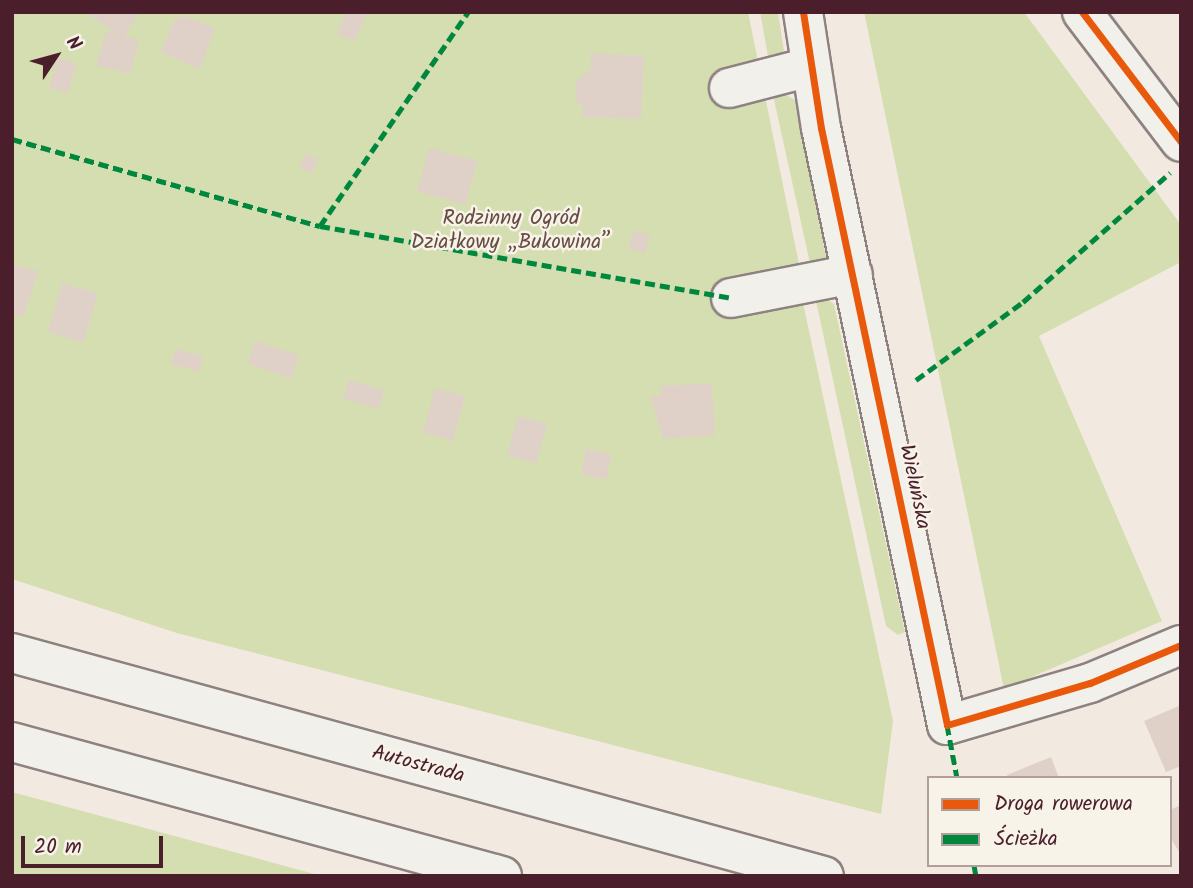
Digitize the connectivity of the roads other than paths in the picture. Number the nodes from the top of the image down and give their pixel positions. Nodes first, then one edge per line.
1 (803, 12) edge
2 (1082, 12) edge
3 (810, 67) junction
4 (729, 88) dead end
5 (1181, 142) edge
6 (853, 274) junction
7 (731, 298) dead end
8 (1181, 645) edge
9 (12, 653) edge
10 (12, 742) edge
11 (502, 876) edge
12 (824, 876) edge

1 - 3 main road, Wieluńska
2 - 5 main road
3 - 4 main road
3 - 6 main road, Wieluńska
6 - 7 main road
6 - 8 main road, Wieluńska
9 - 12 main road, Autostrada
10 - 11 main road

